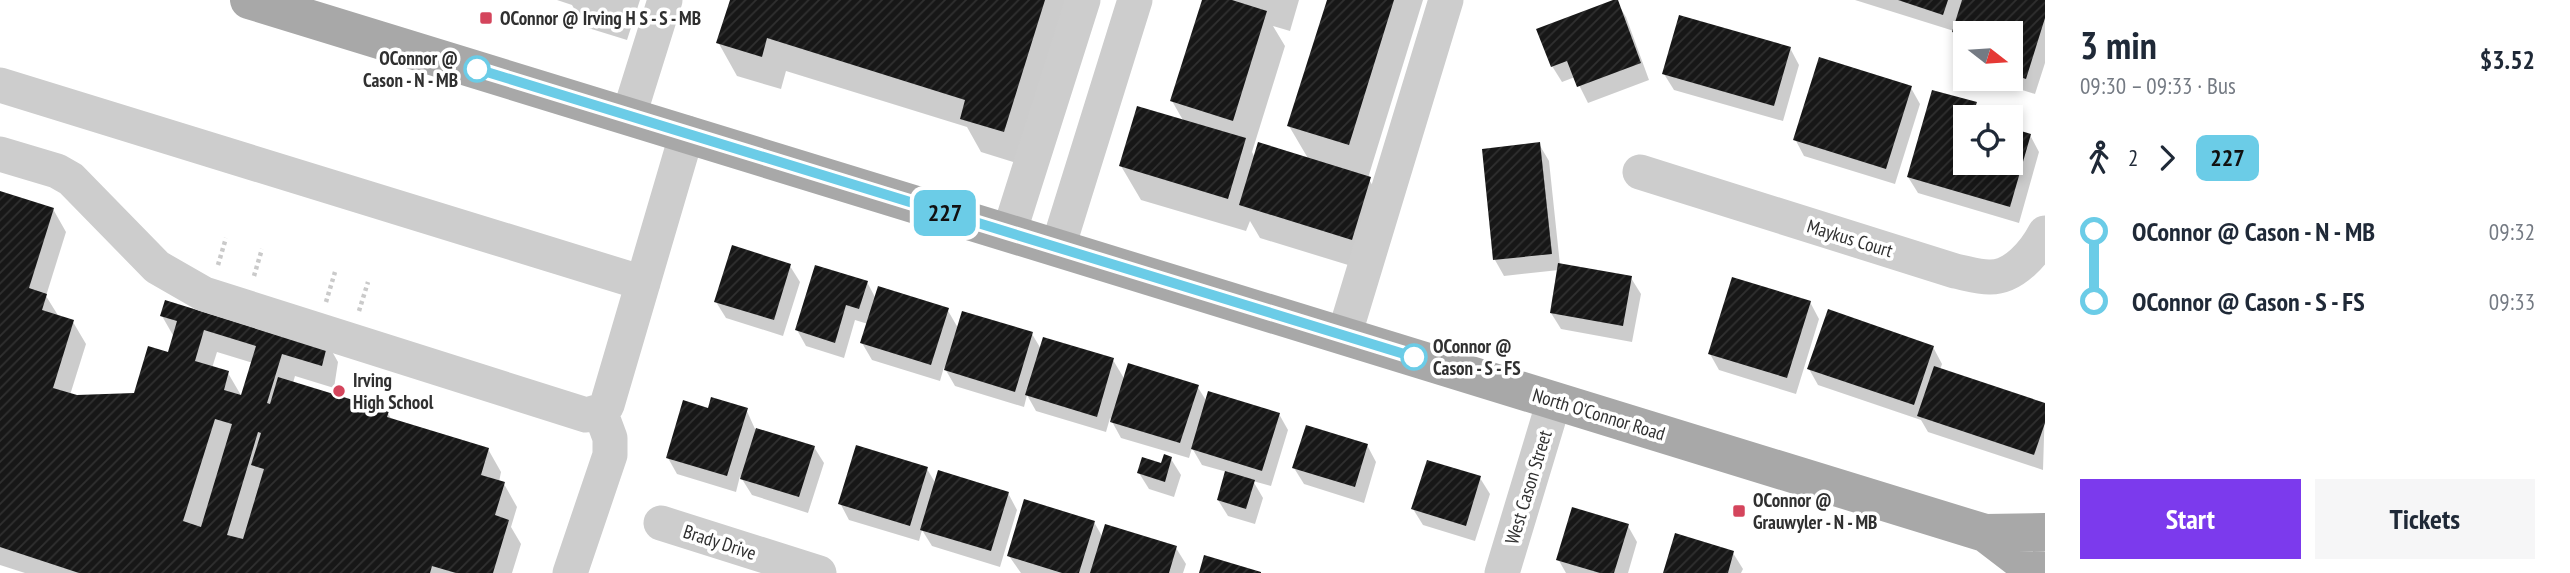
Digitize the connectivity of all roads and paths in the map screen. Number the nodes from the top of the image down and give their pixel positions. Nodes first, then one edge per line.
1 (665, 0) edge
2 (1083, 0) edge
3 (1135, 0) edge
4 (1446, 0) edge
5 (264, 2) edge
6 (0, 85) edge
7 (629, 115) junction
8 (687, 133) junction
9 (0, 154) edge
10 (1640, 172) dead end
11 (1009, 233) junction
12 (2045, 233) edge
13 (226, 238) dead end
14 (1058, 247) junction
15 (262, 249) dead end
16 (335, 271) dead end
17 (215, 275) dead end
18 (643, 283) junction
19 (250, 287) dead end
20 (323, 309) dead end
21 (1344, 336) junction
22 (1554, 401) junction
23 (600, 411) junction
24 (661, 523) dead end
25 (2045, 532) edge
26 (1985, 533) junction
27 (2045, 572) edge
28 (570, 573) edge
29 (819, 573) edge
30 (1502, 573) edge

1 - 7 street
2 - 11 street
3 - 14 street
4 - 21 street
5 - 7 main road, North O'Connor Road
6 - 18 street
7 - 8 main road, North O'Connor Road
8 - 11 main road, North O'Connor Road
8 - 18 street
9 - 23 street
10 - 12 street, Maykus Court
11 - 14 main road, North O'Connor Road
13 - 17 path
14 - 21 main road, North O'Connor Road
15 - 19 path
16 - 20 path
18 - 23 street
21 - 22 main road, North O'Connor Road
22 - 26 main road, North O'Connor Road
22 - 30 street, West Cason Street
23 - 28 street
24 - 29 street, Brady Drive
25 - 26 main road, North O'Connor Road
26 - 27 main road, North O'Connor Road

